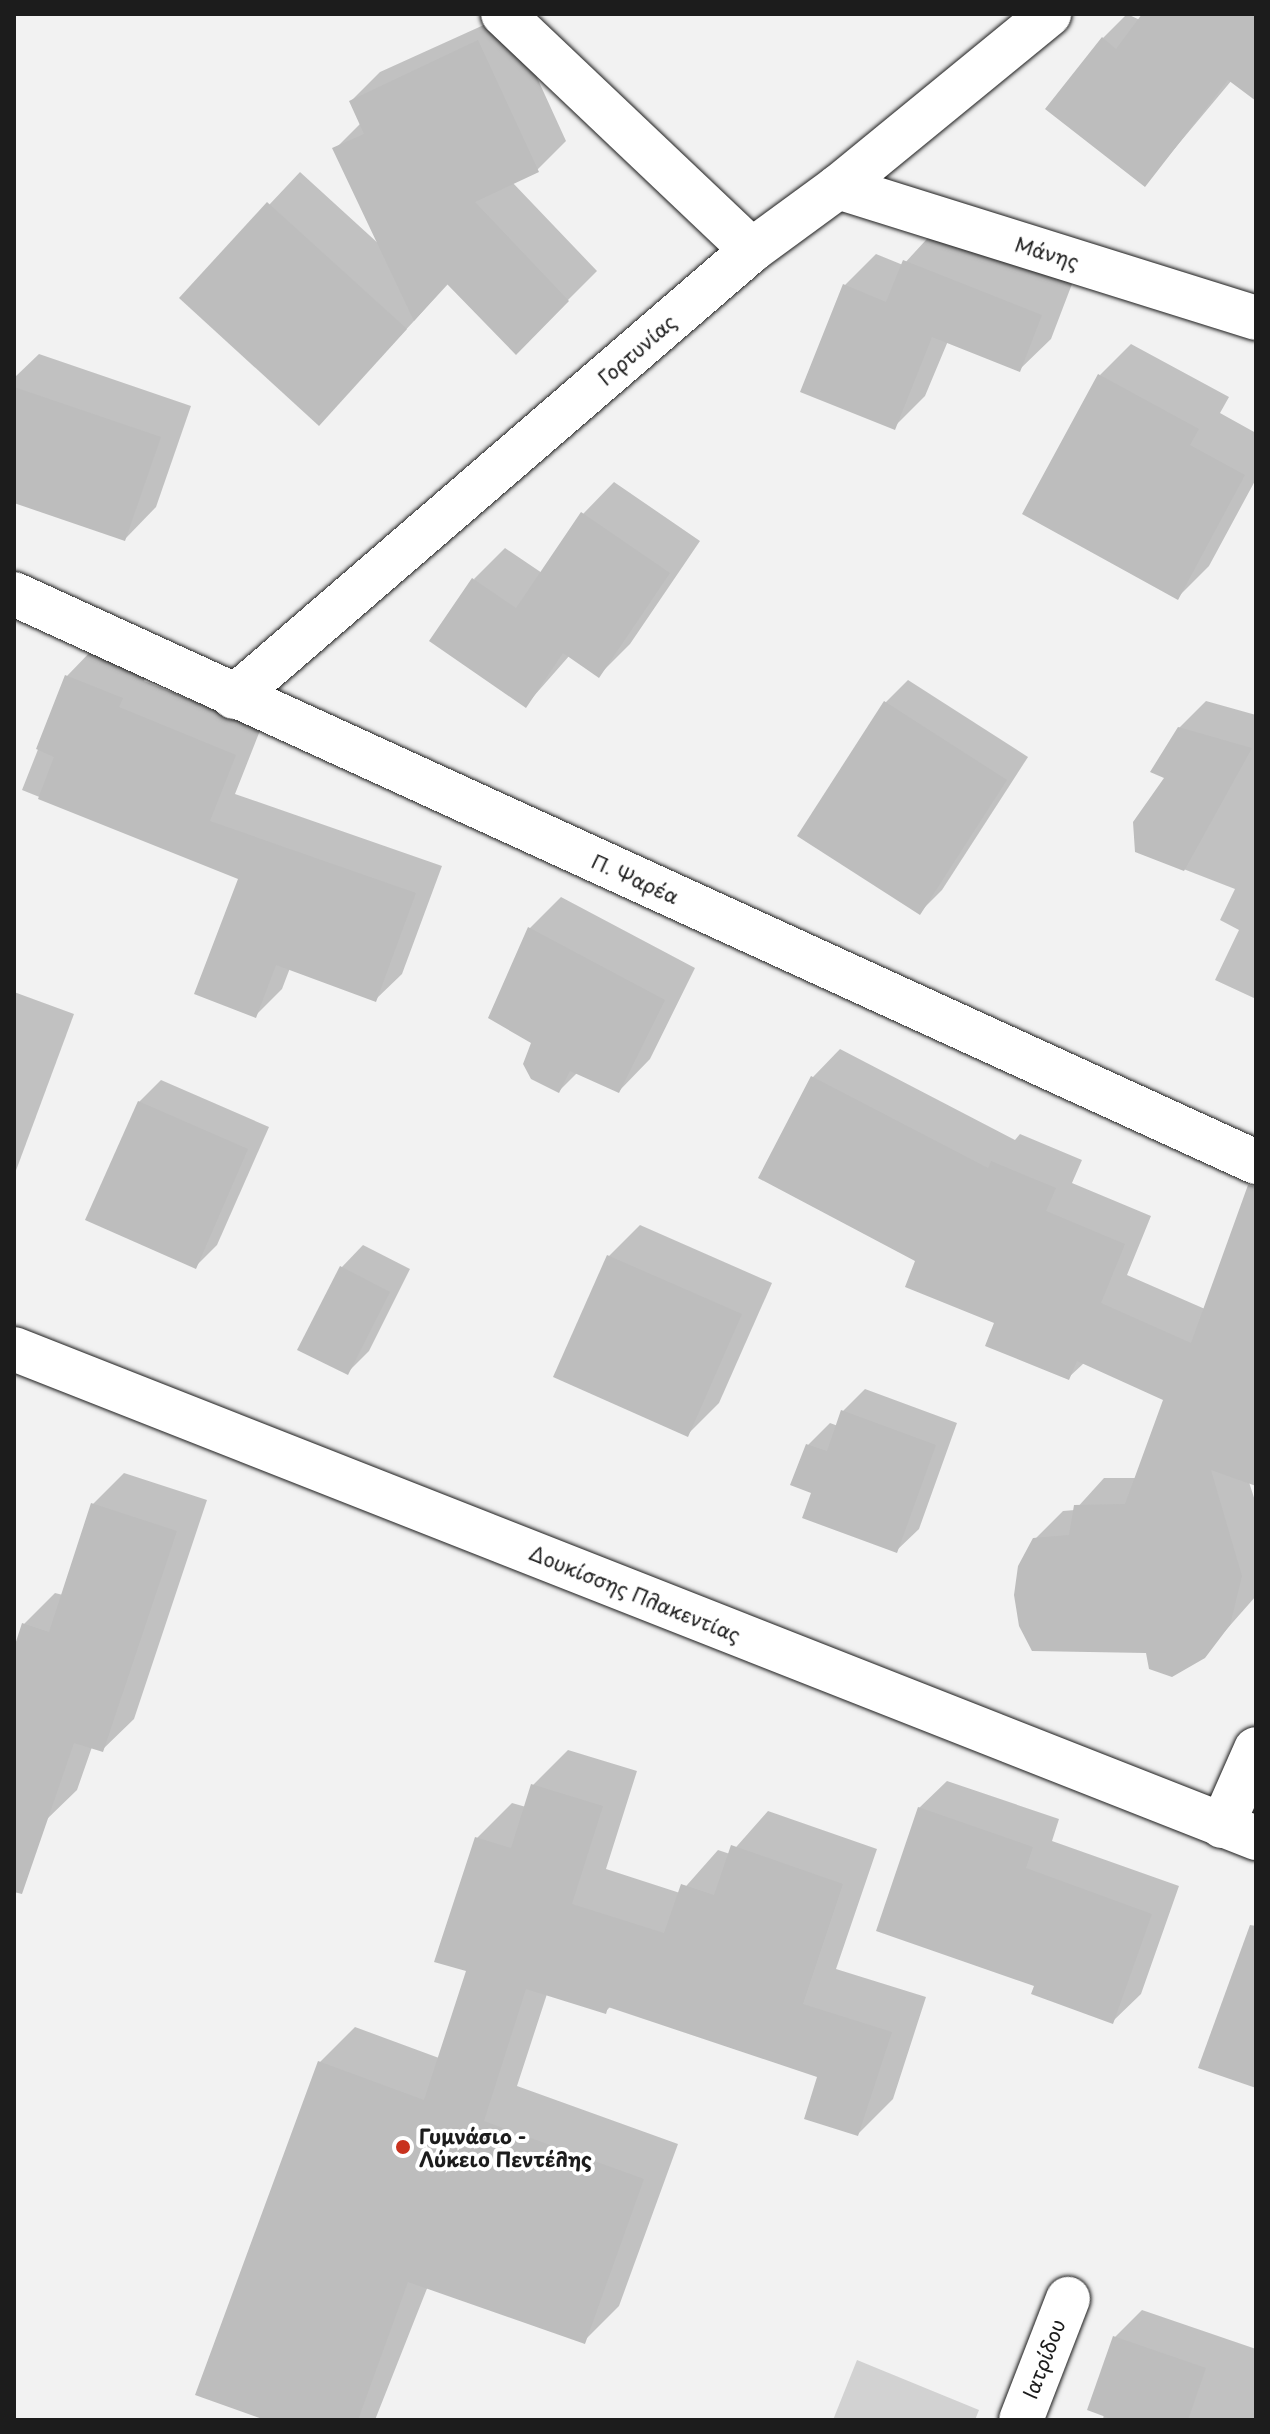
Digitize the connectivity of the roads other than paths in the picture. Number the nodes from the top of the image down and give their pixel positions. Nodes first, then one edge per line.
1 (503, 14) edge
2 (1049, 14) edge
3 (838, 187) junction
4 (752, 250) junction
5 (1256, 318) edge
6 (14, 594) edge
7 (234, 697) junction
8 (1256, 1162) edge
9 (14, 1349) edge
10 (1256, 1749) edge
11 (1239, 1832) edge
12 (1068, 2299) dead end
13 (1021, 2420) edge

1 - 4 street
2 - 3 street, Γορτυνίας
3 - 4 street, Γορτυνίας
3 - 5 street, Μάνης
4 - 7 street, Γορτυνίας
6 - 7 street, Π. Ψαρέα
7 - 8 street, Π. Ψαρέα
9 - 11 street, Δουκίσσης Πλακεντίας
10 - 11 street
12 - 13 street, Ιατρίδου

